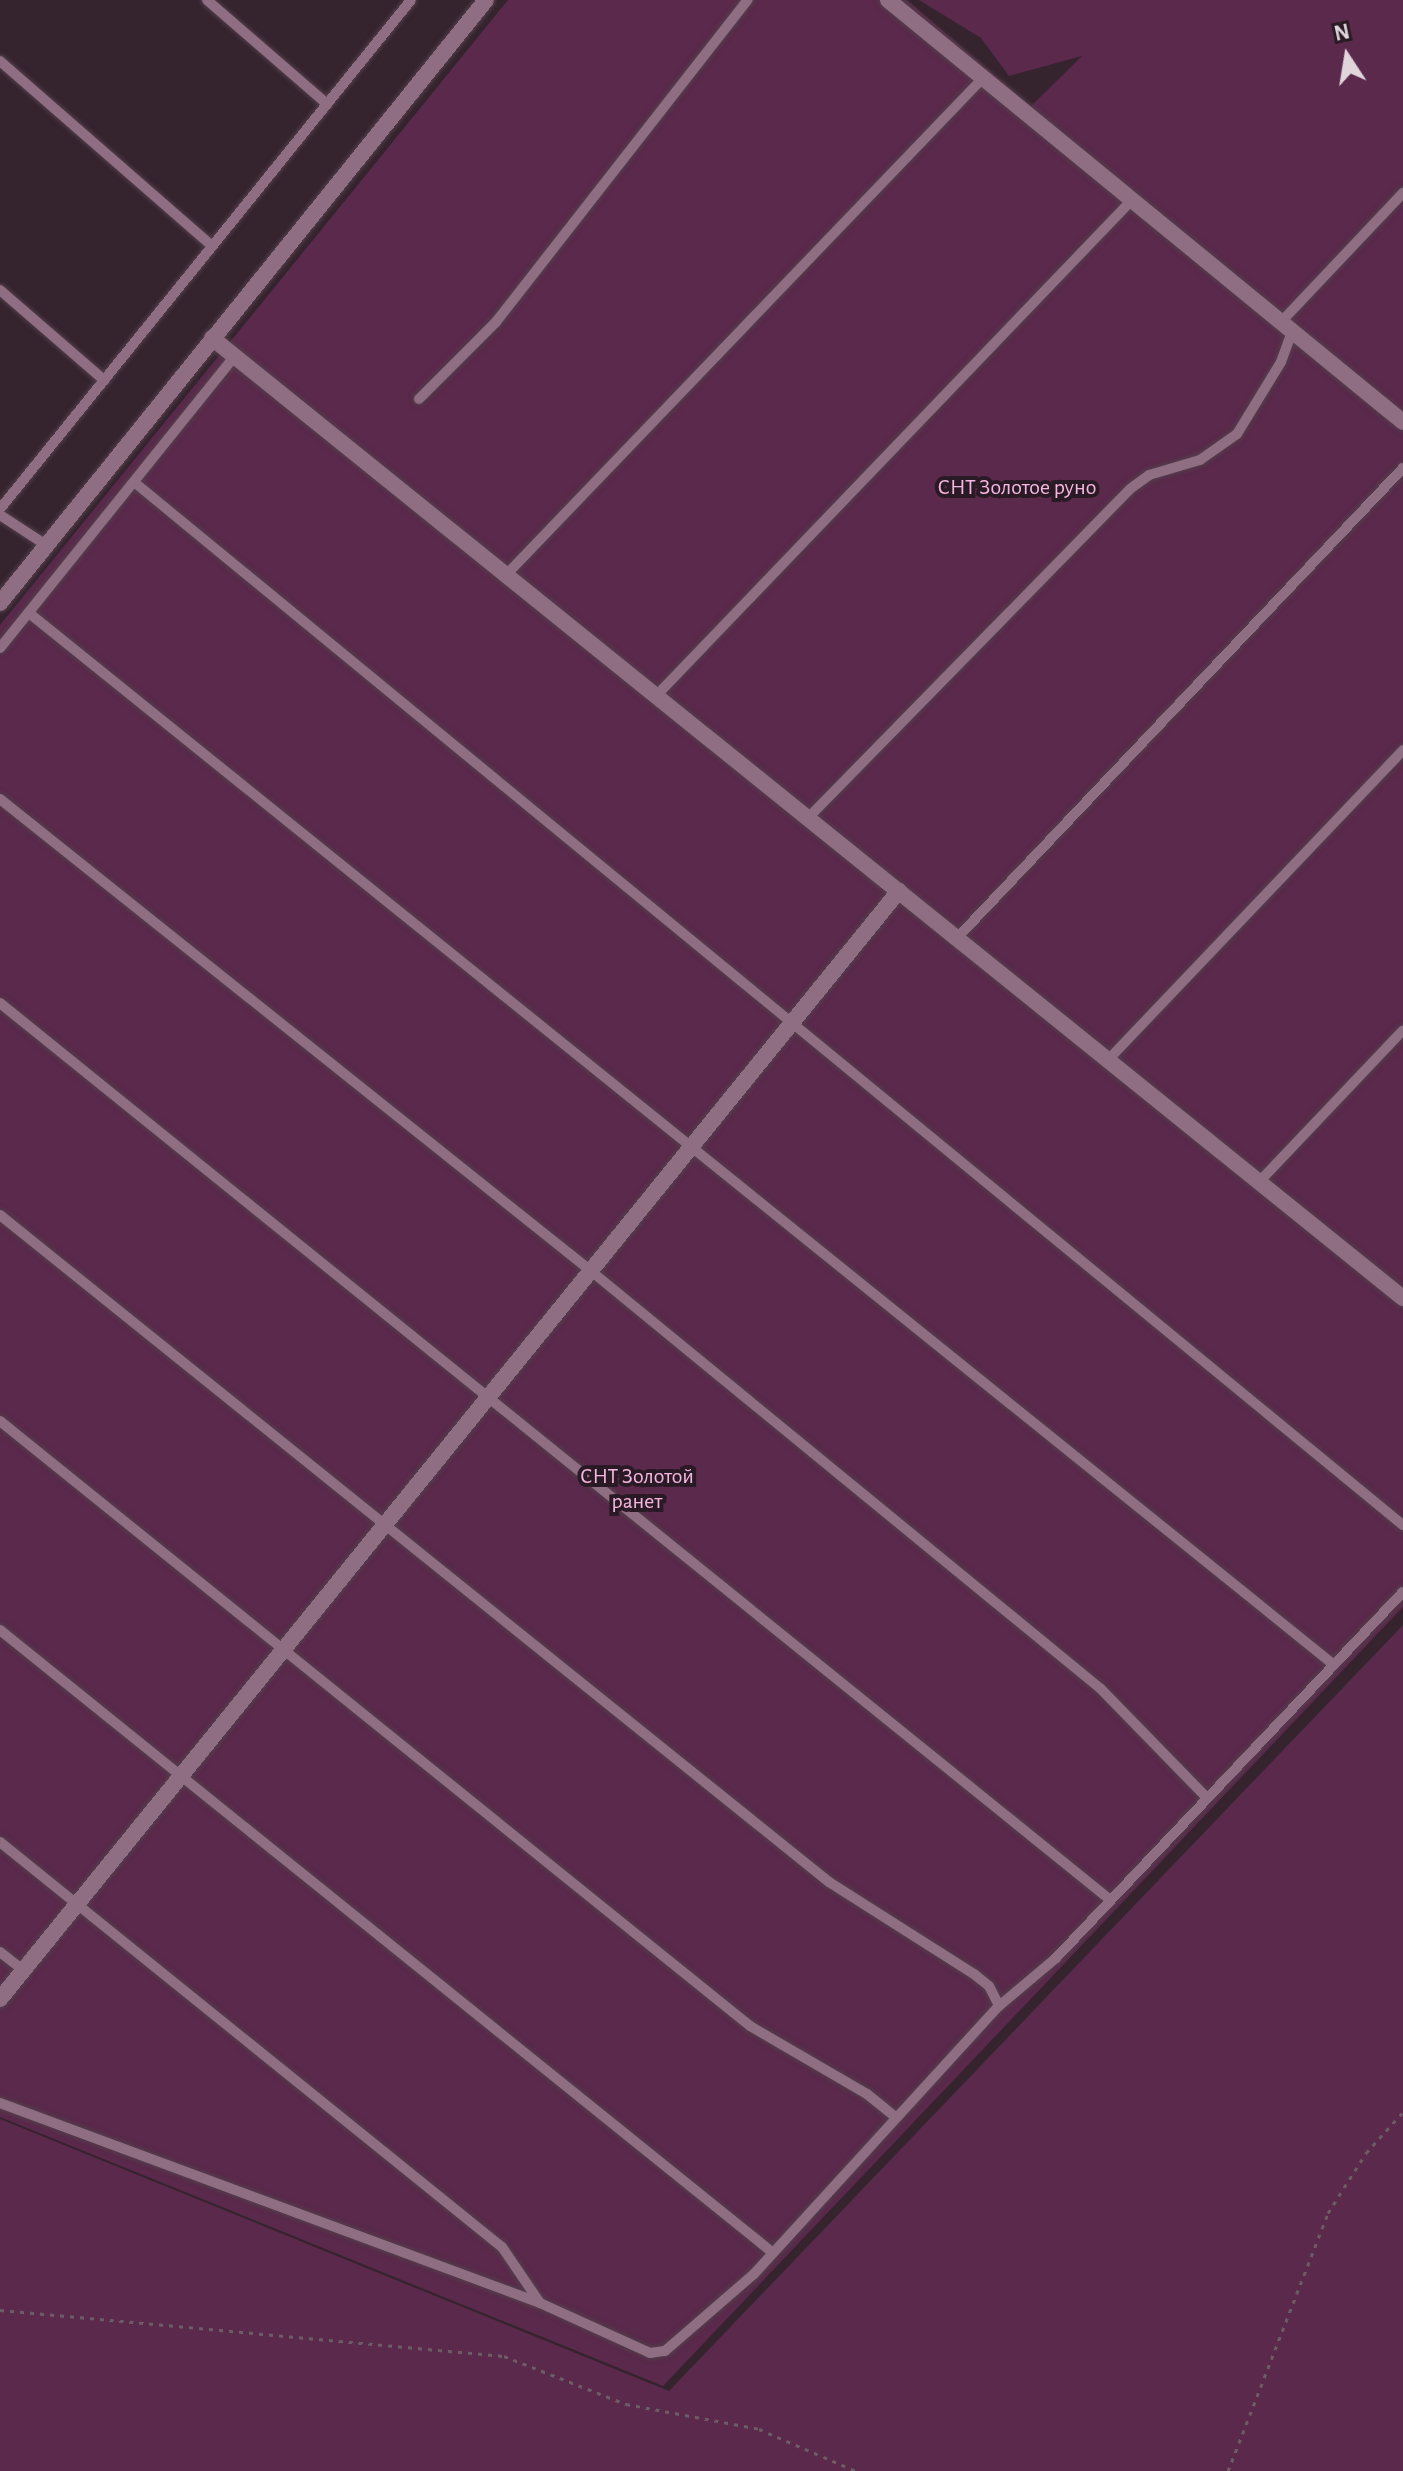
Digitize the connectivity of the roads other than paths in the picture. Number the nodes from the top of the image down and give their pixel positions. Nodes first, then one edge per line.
1 (207, 0) edge
2 (411, 0) edge
3 (486, 0) edge
4 (748, 0) edge
5 (888, 0) edge
6 (0, 61) edge
7 (983, 78) junction
8 (327, 104) junction
9 (1403, 193) edge
10 (1132, 200) junction
11 (212, 246) junction
12 (0, 290) edge
13 (1286, 326) junction
14 (212, 338) junction
15 (235, 356) junction
16 (104, 380) junction
17 (419, 399) dead end
18 (1403, 422) edge
19 (1403, 468) edge
20 (134, 482) junction
21 (0, 509) edge
22 (0, 515) edge
23 (46, 545) junction
24 (506, 575) junction
25 (0, 603) edge
26 (29, 613) junction
27 (0, 648) edge
28 (656, 696) junction
29 (1403, 750) edge
30 (0, 799) edge
31 (808, 818) junction
32 (899, 891) junction
33 (957, 938) junction
34 (0, 1003) edge
35 (795, 1020) junction
36 (1403, 1030) edge
37 (1108, 1060) junction
38 (692, 1146) junction
39 (1259, 1182) junction
40 (0, 1215) edge
41 (591, 1271) junction
42 (1403, 1297) edge
43 (489, 1396) junction
44 (0, 1421) edge
45 (386, 1524) junction
46 (1403, 1525) edge
47 (1403, 1592) edge
48 (0, 1630) edge
49 (284, 1650) junction
50 (1334, 1665) junction
51 (181, 1776) junction
52 (1207, 1798) junction
53 (0, 1842) edge
54 (1108, 1898) junction
55 (79, 1901) junction
56 (0, 1952) edge
57 (23, 1970) junction
58 (0, 1999) edge
59 (999, 2006) junction
60 (0, 2103) edge
61 (895, 2117) junction
62 (772, 2252) junction
63 (540, 2303) junction

1 - 8 lane
2 - 8 lane
3 - 14 street
4 - 17 lane
5 - 7 street
6 - 11 lane
7 - 10 street
7 - 24 lane
8 - 11 lane
9 - 13 lane
10 - 13 street
10 - 28 lane
11 - 16 lane
12 - 16 lane
13 - 18 street
13 - 31 lane
14 - 15 street
14 - 23 street
15 - 20 lane
15 - 24 street
16 - 21 lane
19 - 33 lane
20 - 26 lane
20 - 35 lane
22 - 23 lane
23 - 25 street
24 - 28 street
26 - 27 lane
26 - 38 lane
28 - 31 street
29 - 37 lane
30 - 41 lane
31 - 32 street
32 - 33 street
32 - 35 street
33 - 37 street
34 - 43 lane
35 - 38 street
35 - 46 lane
36 - 39 lane
37 - 39 street
38 - 41 street
38 - 50 lane
39 - 42 street
40 - 45 lane
41 - 43 street
41 - 52 lane
43 - 45 street
43 - 54 lane
44 - 49 lane
45 - 49 street
45 - 59 lane
47 - 50 lane
48 - 51 lane
49 - 51 street
49 - 61 lane
50 - 52 lane
51 - 55 street
51 - 62 lane
52 - 54 lane
53 - 55 lane
54 - 59 lane
55 - 57 street
55 - 63 lane
56 - 57 lane
57 - 58 street
59 - 61 lane
60 - 63 lane
61 - 62 lane
62 - 63 lane

